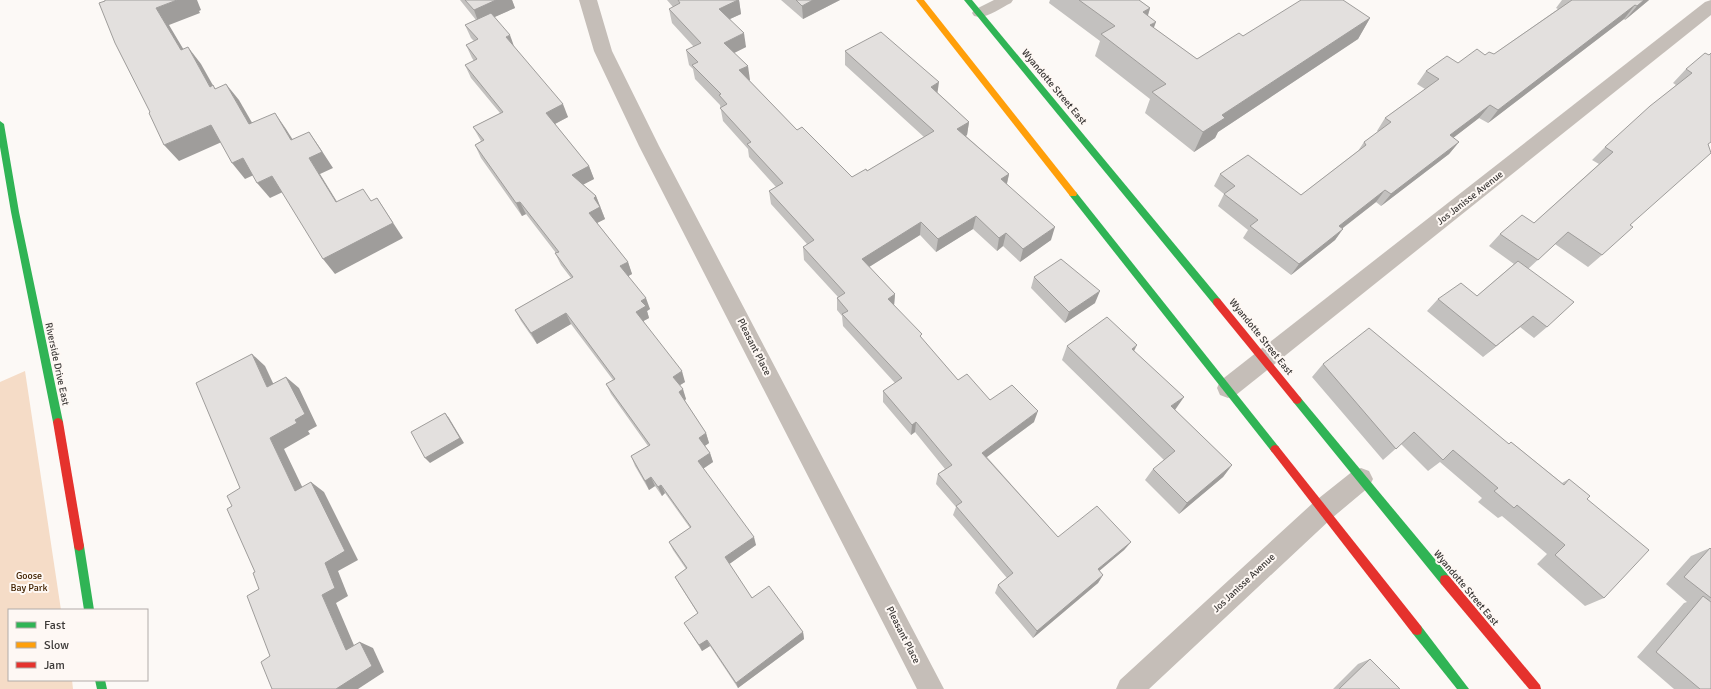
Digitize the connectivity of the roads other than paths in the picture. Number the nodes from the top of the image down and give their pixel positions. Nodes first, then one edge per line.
1 (588, 0) edge
2 (920, 0) edge
3 (968, 0) edge
4 (1006, 0) edge
5 (1711, 6) edge
6 (979, 13) junction
7 (0, 124) edge
8 (1266, 360) junction
9 (1228, 388) junction
10 (1361, 479) junction
11 (1323, 510) junction
12 (89, 609) edge
13 (931, 689) edge
14 (1129, 689) edge
15 (1464, 689) edge
16 (1536, 689) edge

1 - 13 street, Pleasant Place
2 - 9 main road
3 - 6 main road, Wyandotte Street East
4 - 6 lane
5 - 8 street, Jos Janisse Avenue
6 - 8 main road, Wyandotte Street East
7 - 12 main road, Riverside Drive East
8 - 9 street, Jos Janisse Avenue
8 - 10 main road, Wyandotte Street East
9 - 11 main road
10 - 11 street, Jos Janisse Avenue
10 - 16 main road, Wyandotte Street East
11 - 14 street, Jos Janisse Avenue
11 - 15 main road

